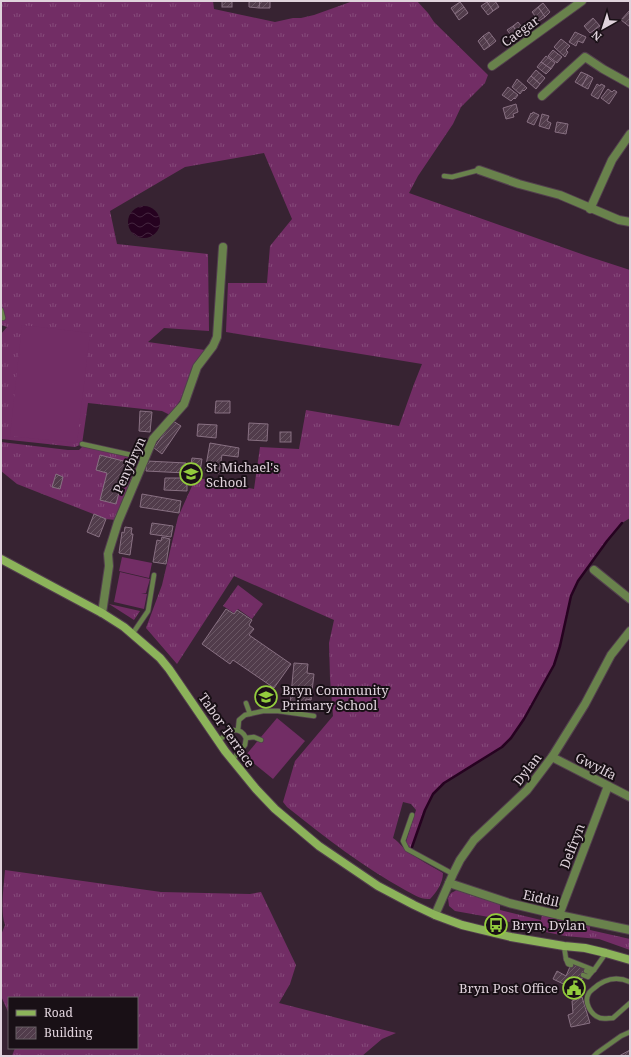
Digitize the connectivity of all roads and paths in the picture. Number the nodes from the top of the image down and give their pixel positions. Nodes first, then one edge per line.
1 (582, 1) edge
2 (492, 66) dead end
3 (630, 84) edge
4 (542, 96) dead end
5 (630, 134) edge
6 (479, 170) joint
7 (444, 176) dead end
8 (590, 209) junction
9 (630, 222) edge
10 (223, 247) dead end
11 (1, 310) edge
12 (3, 318) dead end
13 (82, 444) dead end
14 (145, 458) junction
15 (1, 559) edge
16 (594, 570) dead end
17 (154, 575) dead end
18 (630, 599) edge
19 (102, 613) junction
20 (630, 631) edge
21 (133, 633) junction
22 (246, 702) dead end
23 (250, 714) junction
24 (314, 716) dead end
25 (238, 730) junction
26 (246, 738) junction
27 (218, 740) junction
28 (261, 740) dead end
29 (552, 756) junction
30 (232, 760) junction
31 (608, 786) junction
32 (630, 797) edge
33 (412, 815) dead end
34 (453, 874) junction
35 (449, 882) junction
36 (435, 915) junction
37 (559, 915) junction
38 (630, 930) edge
39 (564, 946) junction
40 (606, 953) junction
41 (630, 960) edge
42 (593, 971) junction
43 (584, 973) dead end
44 (630, 982) edge
45 (630, 1003) edge
46 (630, 1032) edge
47 (594, 1056) edge

1 - 2 street, Caegar
3 - 4 street
5 - 8 street
6 - 7 lane
6 - 8 street
8 - 9 street
10 - 14 street, Penybryn
11 - 12 lane
13 - 14 lane
14 - 19 street, Penybryn
15 - 19 main road, Tabor Terrace
16 - 18 street
17 - 21 lane
19 - 21 main road, Tabor Terrace
20 - 29 street, Dylan
21 - 27 main road, Tabor Terrace
22 - 23 lane
23 - 24 lane
23 - 25 lane
25 - 26 lane
25 - 27 lane
26 - 28 lane
26 - 30 lane
27 - 30 main road, Tabor Terrace
29 - 31 street, Gwylfa
29 - 34 street, Dylan
30 - 36 main road, Tabor Terrace
31 - 32 street, Gwylfa
31 - 37 street, Delfryn
33 - 34 lane
34 - 35 street, Dylan
35 - 36 street, Dylan
35 - 37 street, Eiddil
36 - 39 main road, Tabor Terrace
37 - 38 street, Eiddil
39 - 40 main road, Tabor Terrace
39 - 42 lane
40 - 41 main road, Tabor Terrace
40 - 42 lane
42 - 43 lane
44 - 45 lane
46 - 47 lane

